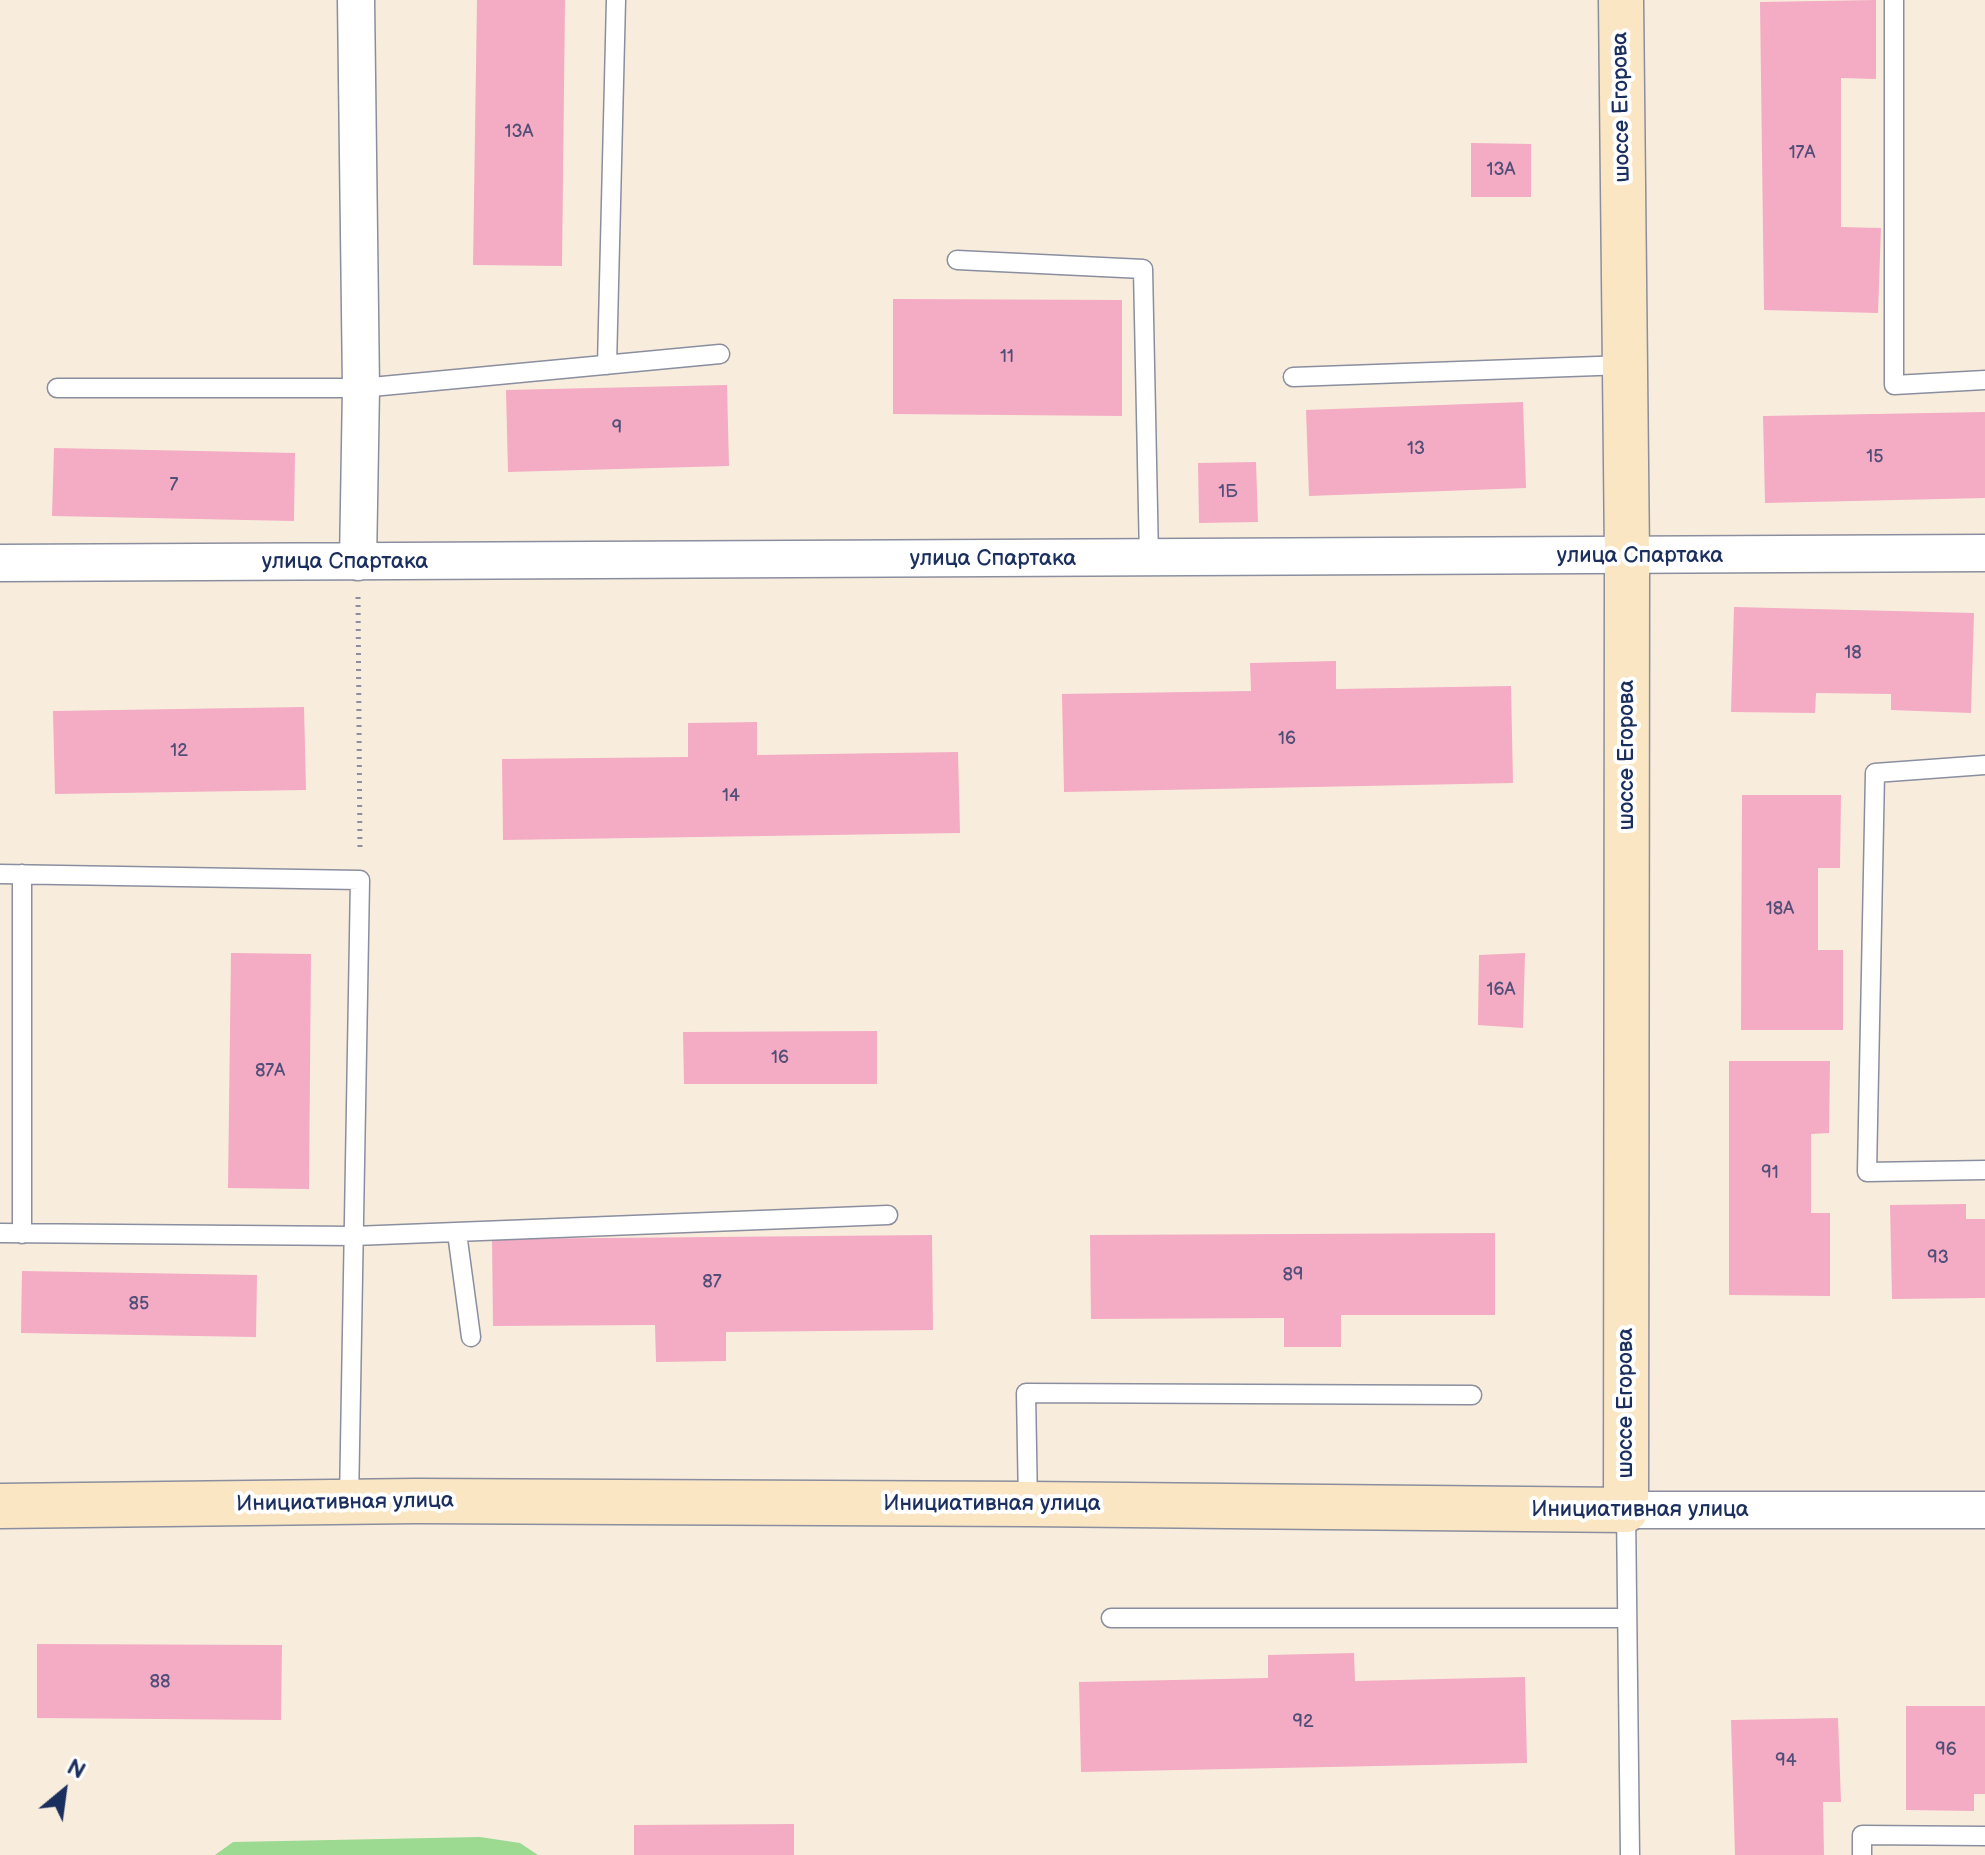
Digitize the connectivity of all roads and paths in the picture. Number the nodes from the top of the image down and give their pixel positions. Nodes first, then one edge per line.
1 (356, 0) edge
2 (616, 0) edge
3 (1621, 0) edge
4 (1894, 0) edge
5 (957, 260) dead end
6 (720, 354) dead end
7 (607, 365) junction
8 (1625, 365) junction
9 (1293, 377) dead end
10 (1985, 380) edge
11 (57, 388) dead end
12 (361, 388) junction
13 (1985, 553) edge
14 (1627, 556) junction
15 (1149, 558) junction
16 (358, 562) junction
17 (0, 563) edge
18 (1985, 765) edge
19 (0, 874) edge
20 (22, 874) junction
21 (360, 880) junction
22 (1985, 1170) edge
23 (888, 1215) dead end
24 (0, 1233) edge
25 (457, 1233) junction
26 (22, 1234) junction
27 (354, 1236) junction
28 (471, 1337) dead end
29 (1472, 1395) dead end
30 (349, 1502) junction
31 (1028, 1504) junction
32 (0, 1506) edge
33 (1626, 1510) junction
34 (1985, 1510) edge
35 (1111, 1618) dead end
36 (1627, 1618) junction
37 (1985, 1836) edge
38 (1630, 1855) edge
39 (1862, 1855) edge

1 - 12 street
2 - 7 lane
3 - 8 main road, шоссе Егорова
4 - 10 lane
5 - 15 lane
6 - 7 lane
7 - 12 lane
8 - 9 lane
8 - 14 main road, шоссе Егорова
11 - 12 lane
12 - 16 street
13 - 14 street, улица Спартака
14 - 15 street, улица Спартака
14 - 33 main road, шоссе Егорова
15 - 16 street, улица Спартака
16 - 17 street, улица Спартака
16 - 21 path
18 - 22 lane
19 - 20 lane
20 - 21 lane
20 - 26 lane
21 - 27 lane
23 - 25 lane
24 - 26 lane
25 - 27 lane
25 - 28 lane
26 - 27 lane
27 - 30 lane
29 - 31 lane
30 - 31 main road, Инициативная улица
30 - 32 main road, Инициативная улица
31 - 33 main road, Инициативная улица
33 - 34 street, Инициативная улица
33 - 36 lane
35 - 36 lane
36 - 38 lane
37 - 39 lane

